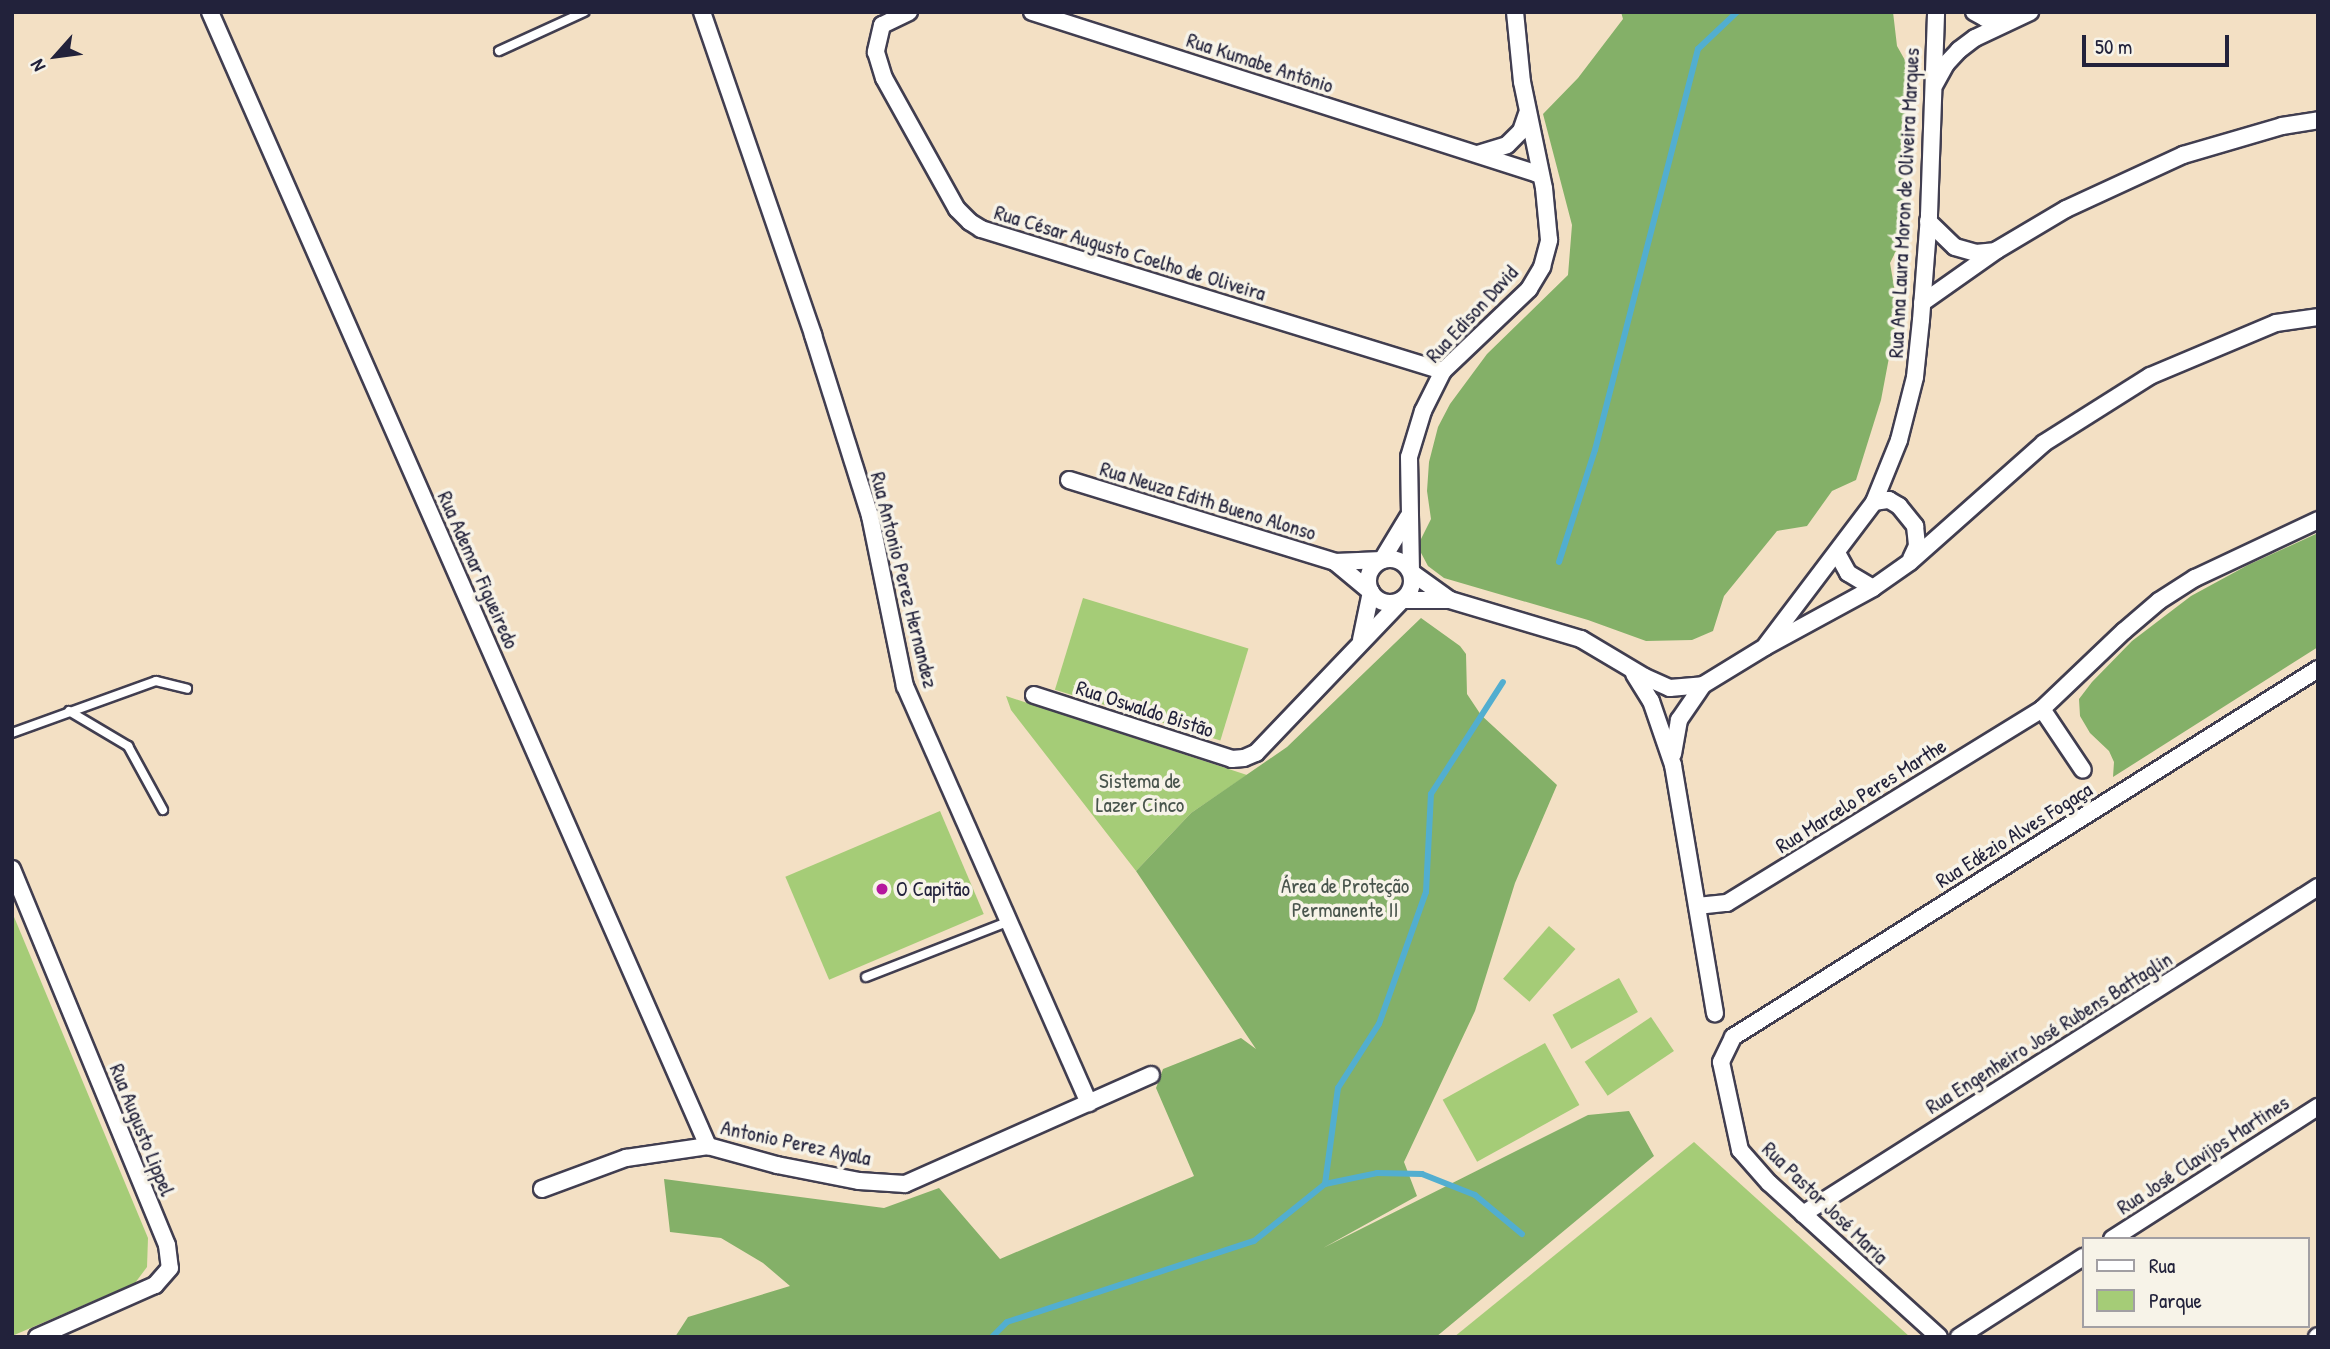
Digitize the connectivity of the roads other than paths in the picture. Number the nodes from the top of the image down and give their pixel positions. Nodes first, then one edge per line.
1 (210, 12) edge
2 (584, 12) edge
3 (702, 12) edge
4 (909, 12) edge
5 (1032, 12) edge
6 (1515, 12) edge
7 (1936, 12) edge
8 (1974, 12) edge
9 (2030, 12) edge
10 (2013, 20) junction
11 (499, 51) dead end
12 (1935, 84) junction
13 (1527, 114) junction
14 (2318, 120) edge
15 (1476, 154) junction
16 (1541, 175) junction
17 (1928, 221) junction
18 (1997, 250) junction
19 (1922, 303) junction
20 (2318, 317) edge
21 (1443, 372) junction
22 (1069, 480) dead end
23 (1874, 502) junction
24 (1408, 517) junction
25 (2318, 520) edge
26 (1838, 553) junction
27 (1382, 560) junction
28 (1335, 562) junction
29 (1910, 562) junction
30 (1411, 572) junction
31 (1873, 588) junction
32 (1371, 592) junction
33 (1402, 600) junction
34 (1451, 600) junction
35 (1361, 640) junction
36 (1765, 647) junction
37 (1625, 664) junction
38 (2318, 669) edge
39 (1703, 685) junction
40 (1670, 688) junction
41 (187, 689) dead end
42 (1034, 695) dead end
43 (1653, 706) junction
44 (2042, 709) junction
45 (69, 711) junction
46 (12, 733) edge
47 (1672, 765) junction
48 (2083, 770) dead end
49 (163, 810) dead end
50 (12, 869) edge
51 (2318, 887) edge
52 (1697, 906) junction
53 (1007, 922) junction
54 (866, 977) dead end
55 (1715, 1013) dead end
56 (1733, 1037) joint
57 (1151, 1075) dead end
58 (1089, 1103) junction
59 (2318, 1107) edge
60 (708, 1146) junction
61 (542, 1189) dead end
62 (1803, 1214) junction
63 (2115, 1237) edge
64 (2082, 1258) edge
65 (37, 1337) edge
66 (1939, 1337) edge
67 (1959, 1337) edge

1 - 60 street, Rua Ademar Figueiredo
2 - 11 lane
3 - 53 street, Rua Antonio Perez Hernandez
4 - 21 street, Rua César Augusto Coelho de Oliveira
5 - 15 street, Rua Kumabe Antônio
6 - 13 street, Rua Edison David
7 - 12 street, Rua Ana Laura Moron de Oliveira Marques
8 - 10 street
9 - 10 street
10 - 12 street
12 - 17 street, Rua Ana Laura Moron de Oliveira Marques
13 - 15 street
13 - 16 street, Rua Edison David
14 - 18 street
15 - 16 street, Rua Kumabe Antônio
16 - 21 street, Rua Edison David
17 - 18 street
17 - 19 street, Rua Ana Laura Moron de Oliveira Marques
18 - 19 street
19 - 23 street, Rua Ana Laura Moron de Oliveira Marques
20 - 29 street
21 - 24 street, Rua Edison David
22 - 28 street, Rua Neuza Edith Bueno Alonso
23 - 26 street, Rua Ana Laura Moron de Oliveira Marques
23 - 29 street
24 - 27 street
24 - 30 street, Rua Edison David
25 - 44 street, Rua Marcelo Peres Marthe
26 - 31 street
26 - 36 street, Rua Ana Laura Moron de Oliveira Marques
27 - 28 street, Rua Neuza Edith Bueno Alonso
27 - 30 street
27 - 32 street
28 - 32 street, Rua Neuza Edith Bueno Alonso
29 - 31 street
30 - 33 street
30 - 34 street
31 - 36 street
32 - 33 street
32 - 35 street
33 - 34 street
33 - 35 street
34 - 37 street
35 - 42 street, Rua Oswaldo Bistão
36 - 39 street
37 - 40 street
37 - 43 street
38 - 56 street, Rua Edézio Alves Fogaça
39 - 40 street
39 - 47 street
40 - 43 street
41 - 45 lane
43 - 47 street
44 - 48 street
44 - 52 street, Rua Marcelo Peres Marthe
45 - 46 lane
45 - 49 lane
47 - 52 street
50 - 65 street, Rua Augusto Lippel
51 - 62 street, Rua Engenheiro José Rubens Battaglin
52 - 55 street
53 - 54 lane
53 - 58 street, Rua Antonio Perez Hernandez
56 - 62 street, Rua Pastor José Maria
57 - 58 street, Antonio Perez Ayala
58 - 60 street, Antonio Perez Ayala
59 - 63 street, Rua José Clavijos Martines
60 - 61 street, Antonio Perez Ayala
62 - 66 street, Rua Pastor José Maria
64 - 67 street

